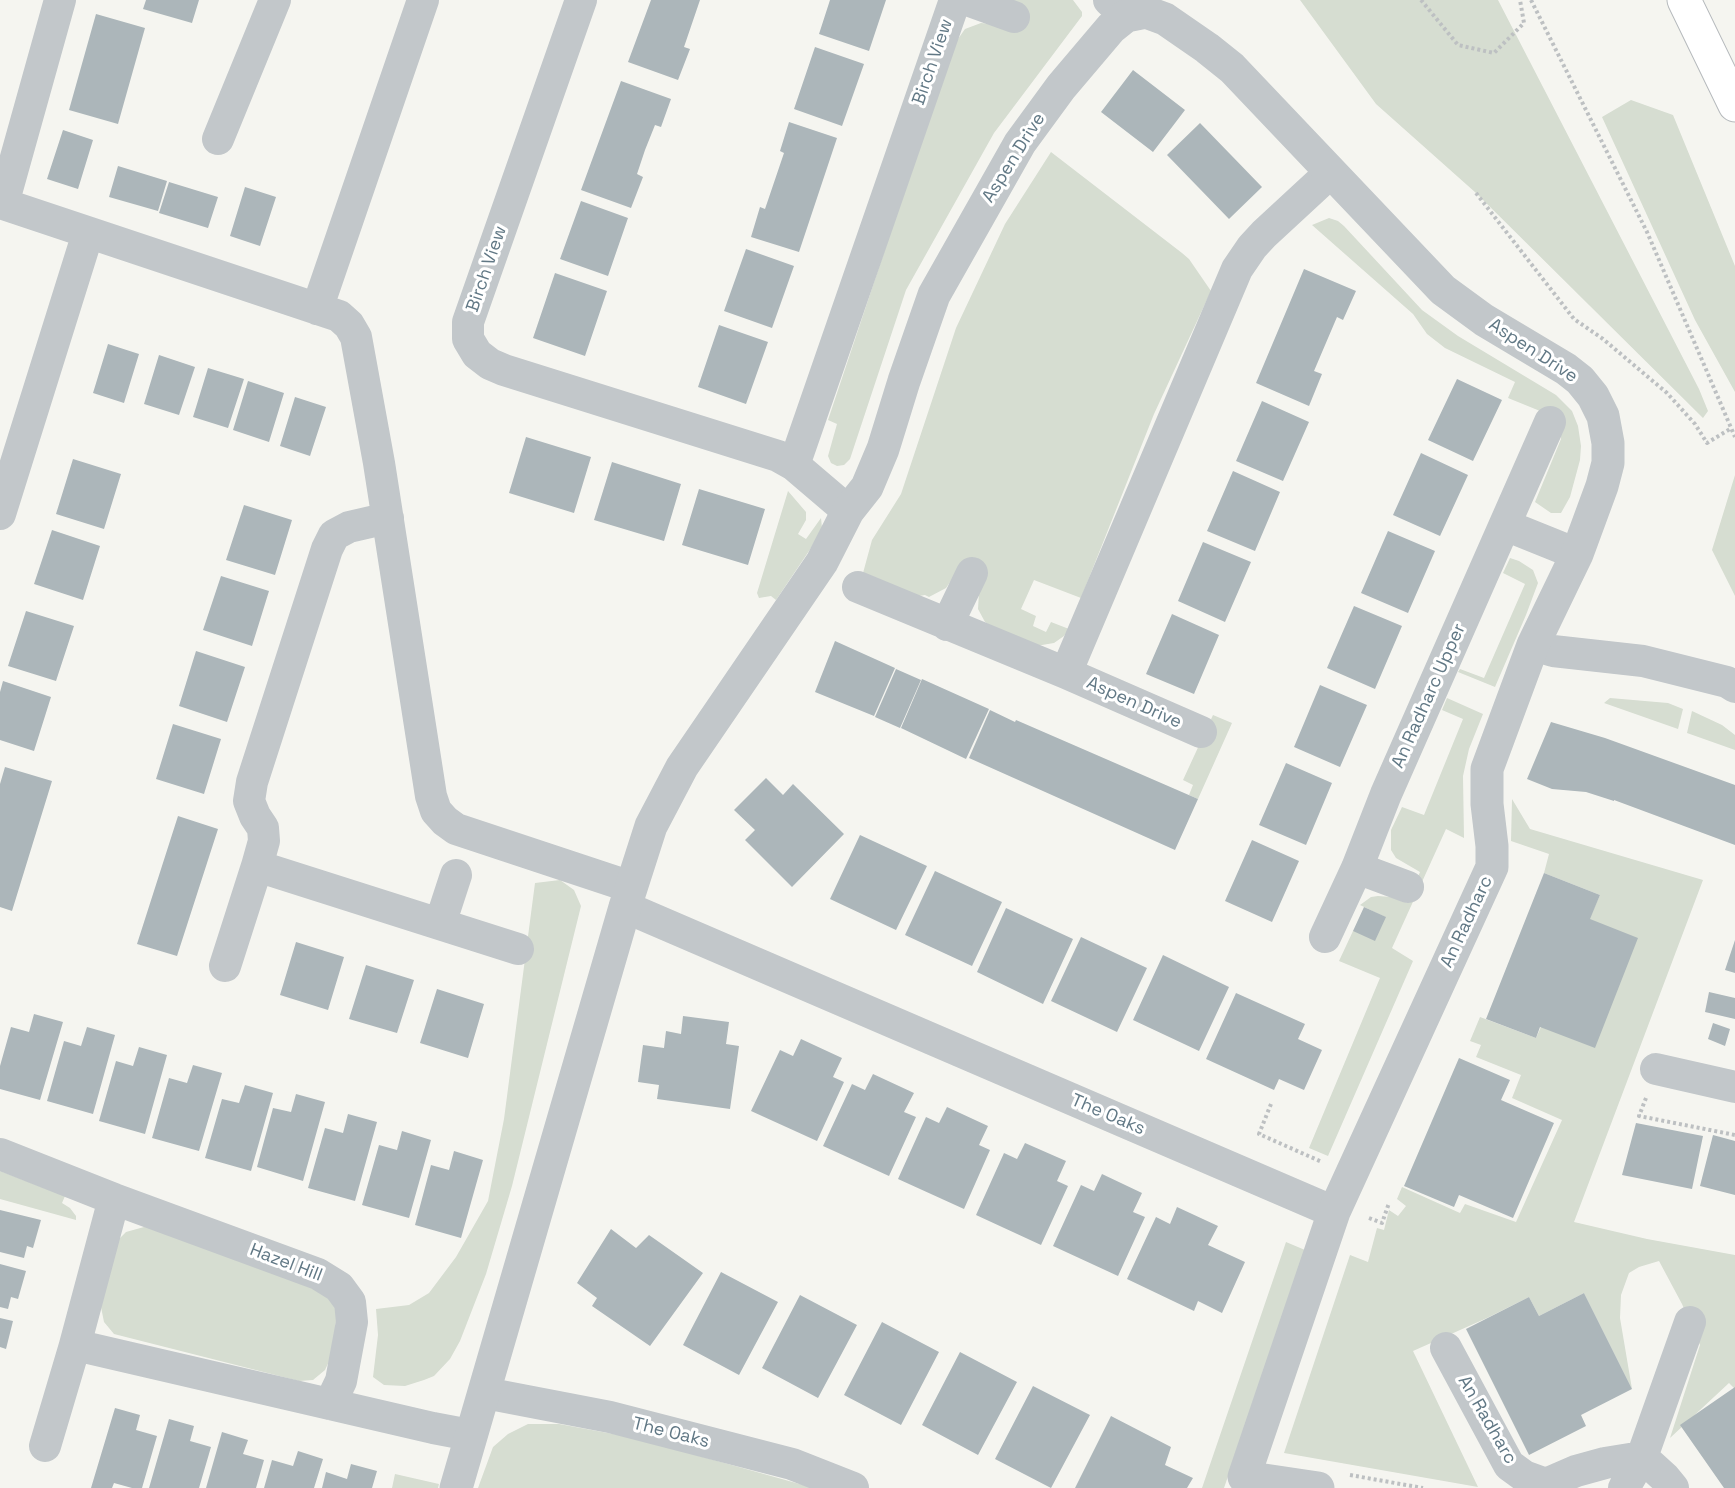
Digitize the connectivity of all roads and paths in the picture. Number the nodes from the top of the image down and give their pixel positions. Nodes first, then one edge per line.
1 (60, 0) edge
2 (275, 0) edge
3 (423, 0) edge
4 (581, 0) edge
5 (955, 0) edge
6 (967, 0) edge
7 (1421, 0) edge
8 (1520, 0) edge
9 (1531, 0) edge
10 (1684, 0) edge
11 (1118, 8) edge
12 (1014, 17) dead end
13 (1735, 105) edge
14 (218, 139) dead end
15 (1330, 173) junction
16 (1476, 193) dead end
17 (1, 204) edge
18 (88, 233) junction
19 (317, 309) junction
20 (1550, 422) dead end
21 (1730, 429) junction
22 (1735, 437) edge
23 (794, 465) junction
24 (848, 511) junction
25 (0, 514) edge
26 (388, 518) junction
27 (1505, 525) junction
28 (1577, 554) junction
29 (972, 573) dead end
30 (858, 587) dead end
31 (947, 625) junction
32 (1533, 645) junction
33 (1066, 673) junction
34 (1735, 687) edge
35 (1201, 732) dead end
36 (257, 866) junction
37 (1357, 868) junction
38 (456, 875) dead end
39 (1408, 887) dead end
40 (628, 897) junction
41 (440, 924) junction
42 (1325, 937) dead end
43 (518, 950) dead end
44 (225, 966) dead end
45 (1656, 1069) joint
46 (1735, 1088) edge
47 (1271, 1104) dead end
48 (1735, 1135) edge
49 (0, 1154) edge
50 (1351, 1175) junction
51 (114, 1199) junction
52 (1389, 1203) dead end
53 (1334, 1212) junction
54 (1382, 1223) dead end
55 (1690, 1322) dead end
56 (75, 1345) junction
57 (1446, 1348) dead end
58 (485, 1393) junction
59 (330, 1404) junction
60 (470, 1436) junction
61 (45, 1446) dead end
62 (1642, 1457) junction
63 (1330, 1481) edge
64 (456, 1488) edge
65 (854, 1488) edge
66 (1423, 1488) edge
67 (1624, 1488) edge
68 (1673, 1488) edge

1 - 17 street
2 - 14 street
3 - 19 street
4 - 23 street, Birch View
5 - 23 street, Birch View
6 - 12 street, Birch View
7 - 8 path
9 - 21 path
10 - 13 highway
11 - 15 street, Aspen Drive
11 - 24 street, Aspen Drive
15 - 28 street, Aspen Drive
15 - 33 street, Aspen Drive
16 - 21 path
17 - 18 street, The Oaks
18 - 19 street, The Oaks
18 - 25 street
19 - 26 street, The Oaks
20 - 27 street, An Radharc Upper
21 - 22 path
23 - 24 street, Birch View
24 - 40 street, Aspen Drive
26 - 36 street
26 - 40 street, The Oaks
27 - 28 street
27 - 37 street, An Radharc Upper
28 - 32 street, Aspen Drive
29 - 31 street
30 - 31 street, Aspen Drive
31 - 33 street, Aspen Drive
32 - 34 street
32 - 50 street, An Radharc
33 - 35 street, Aspen Drive
36 - 41 street
36 - 44 street
37 - 39 street
37 - 42 street, An Radharc Upper
38 - 41 street
40 - 53 street, The Oaks
40 - 58 street, Aspen Drive
41 - 43 street
45 - 46 street
45 - 48 path
47 - 50 path
49 - 51 street, Hazel Hill
50 - 53 street, An Radharc
51 - 56 street
51 - 59 street, Hazel Hill
52 - 54 path
53 - 63 street
55 - 62 street
56 - 59 street
56 - 61 street
57 - 62 street, An Radharc
58 - 60 street, Aspen Drive
58 - 65 street, The Oaks
59 - 60 street
60 - 64 street, Aspen Drive
62 - 67 street
62 - 68 street
63 - 66 path

